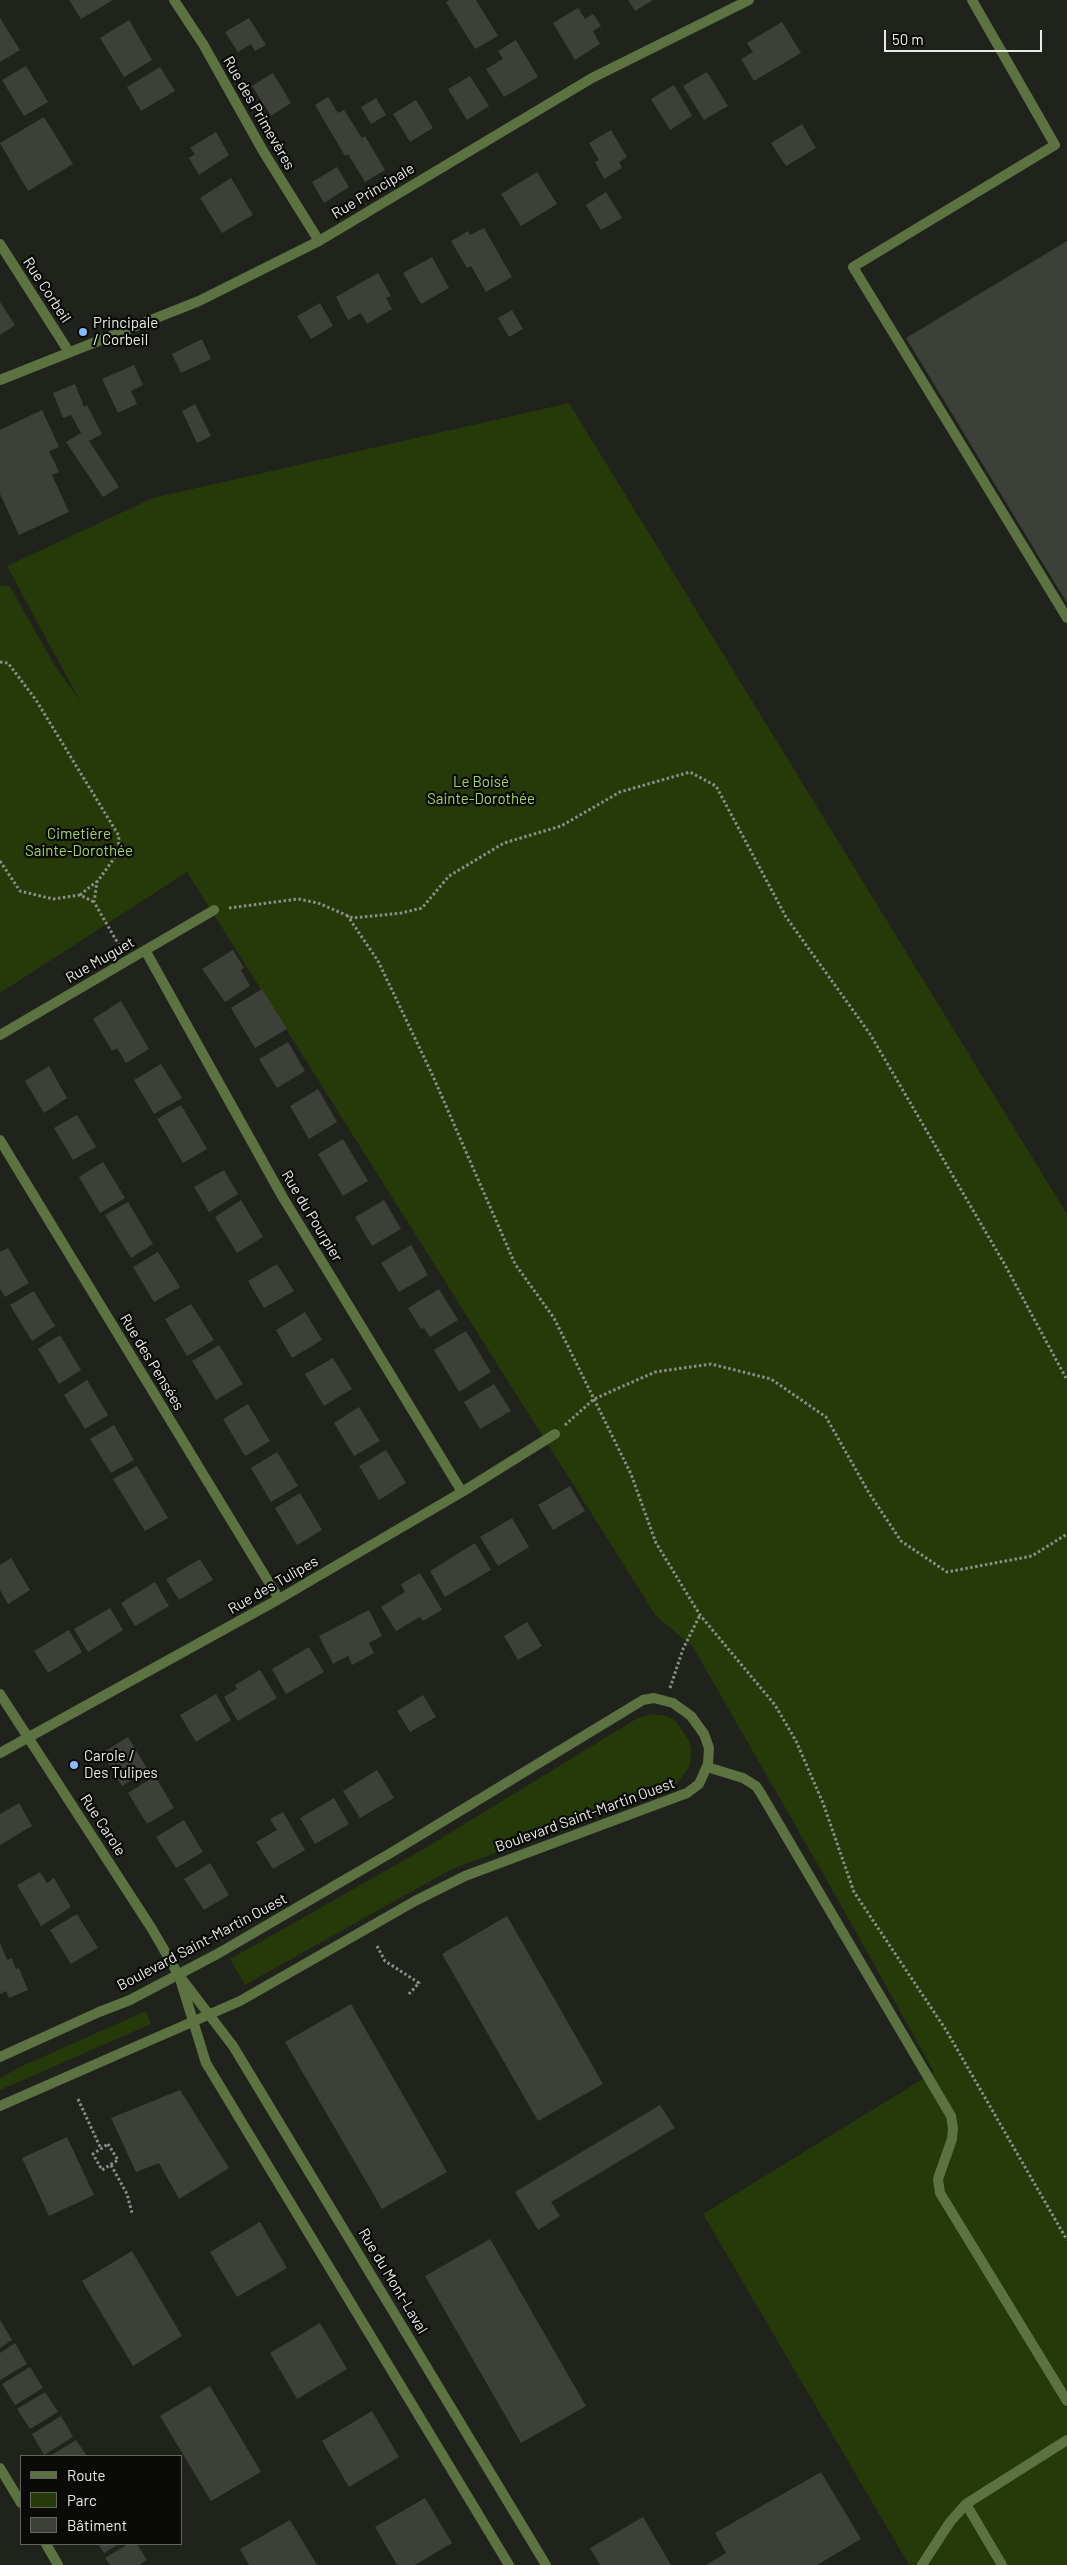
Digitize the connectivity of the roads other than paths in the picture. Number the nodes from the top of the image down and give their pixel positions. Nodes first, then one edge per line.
1 (174, 0) edge
2 (749, 0) edge
3 (972, 0) edge
4 (319, 240) junction
5 (0, 244) edge
6 (70, 352) junction
7 (0, 380) edge
8 (1067, 618) edge
9 (214, 910) road end
10 (145, 950) junction
11 (0, 1035) edge
12 (0, 1140) edge
13 (555, 1434) road end
14 (462, 1492) junction
15 (279, 1600) junction
16 (0, 1694) edge
17 (28, 1737) junction
18 (0, 1753) edge
19 (707, 1767) junction
20 (178, 1974) junction
21 (209, 2015) junction
22 (194, 2021) junction
23 (0, 2057) edge
24 (0, 2106) edge
25 (1067, 2401) edge
26 (1067, 2440) edge
27 (0, 2468) edge
28 (20, 2501) edge
29 (966, 2504) junction
30 (47, 2545) edge
31 (58, 2565) edge
32 (509, 2565) edge
33 (546, 2565) edge
34 (922, 2565) edge
35 (1002, 2565) edge

1 - 4 street, Rue des Primevères
2 - 4 street, Rue Principale
3 - 8 street
4 - 6 street, Rue Principale
5 - 6 street, Rue Corbeil
6 - 7 street, Rue Principale
9 - 10 street, Rue Muguet
10 - 11 street, Rue Muguet
10 - 14 street, Rue du Pourpier
12 - 15 street, Rue des Pensées
13 - 14 street, Rue des Tulipes
14 - 15 street, Rue des Tulipes
15 - 17 street, Rue des Tulipes
16 - 17 street, Rue Carole
17 - 18 street, Rue des Tulipes
17 - 20 street, Rue Carole
19 - 20 street, Boulevard Saint-Martin Ouest
19 - 21 street, Boulevard Saint-Martin Ouest
19 - 25 street
20 - 21 street, Rue Carole
20 - 22 street, Rue Carole
20 - 23 street, Boulevard Saint-Martin Ouest
21 - 22 street, Boulevard Saint-Martin Ouest
21 - 33 street, Rue du Mont-Laval
22 - 24 street, Boulevard Saint-Martin Ouest
22 - 32 street
26 - 29 street
27 - 28 street
29 - 34 street
29 - 35 street
30 - 31 street

